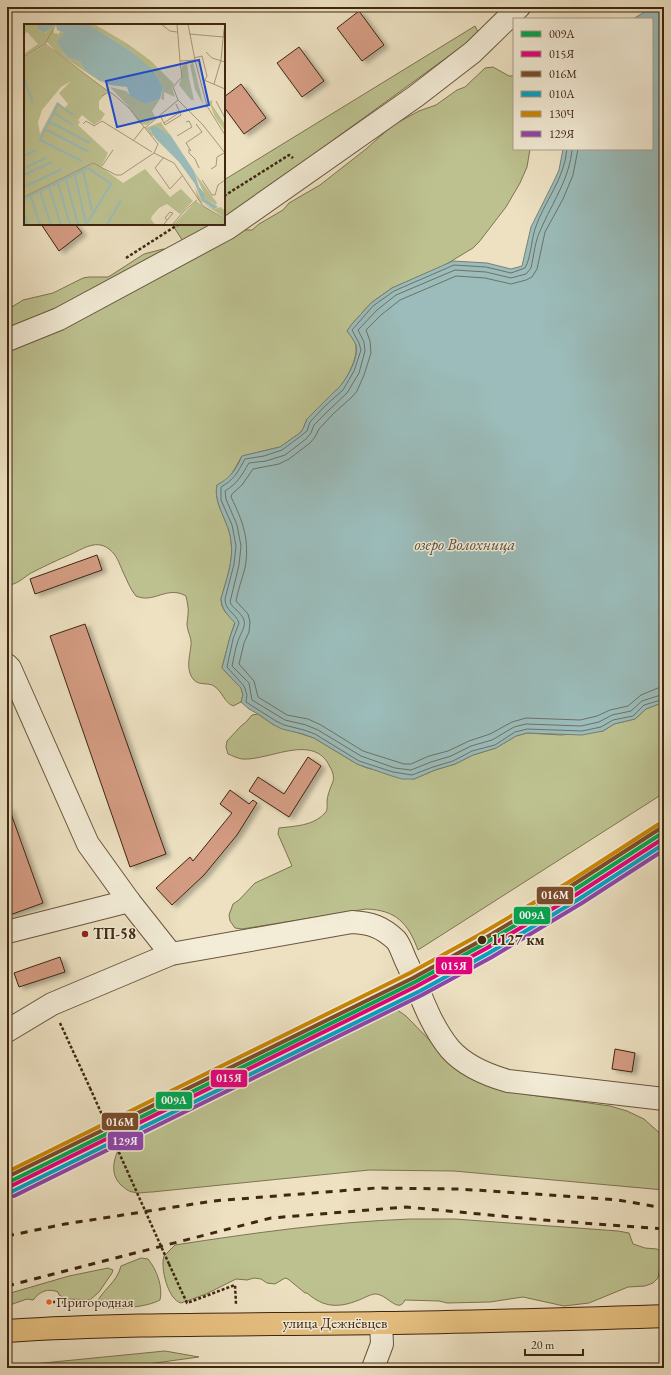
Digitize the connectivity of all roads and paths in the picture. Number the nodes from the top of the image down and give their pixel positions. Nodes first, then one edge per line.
1 (520, 7) edge
2 (310, 170) junction
3 (225, 195) edge
4 (7, 340) edge
5 (7, 665) edge
6 (129, 901) junction
7 (7, 932) edge
8 (171, 954) junction
9 (61, 1025) dead end
10 (7, 1031) edge
11 (664, 1099) edge
12 (235, 1284) dead end
13 (664, 1316) edge
14 (381, 1323) junction
15 (7, 1331) edge
16 (373, 1368) edge

1 - 2 street
2 - 3 path
2 - 4 street
5 - 6 street
6 - 7 street
6 - 8 street
8 - 10 street
8 - 11 street
9 - 12 path, bridge
13 - 14 main road, улица Дежнёвцев
14 - 15 main road, улица Дежнёвцев
14 - 16 street

